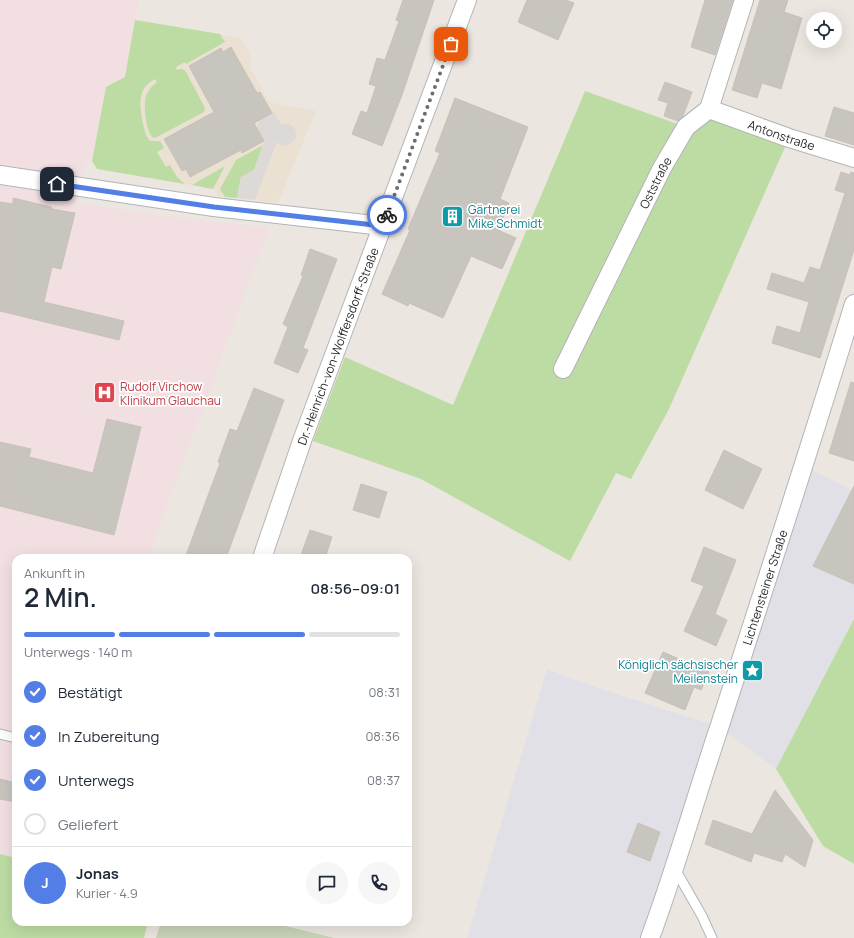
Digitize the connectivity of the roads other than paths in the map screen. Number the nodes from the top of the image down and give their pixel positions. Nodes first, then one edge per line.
1 (467, 0) edge
2 (744, 0) edge
3 (709, 109) junction
4 (854, 158) edge
5 (0, 175) edge
6 (383, 226) junction
7 (854, 304) edge
8 (563, 369) dead end
9 (263, 554) edge
10 (0, 734) edge
11 (12, 737) edge
12 (675, 869) junction
13 (650, 938) edge
14 (712, 938) edge

1 - 6 street, Dr.-Heinrich-von-Wolffersdorff-Straße
2 - 3 street
3 - 4 street, Antonstraße
3 - 8 street, Oststraße
5 - 6 street
6 - 9 street, Dr.-Heinrich-von-Wolffersdorff-Straße
7 - 12 street, Lichtensteiner Straße
10 - 11 lane
12 - 13 street, Lichtensteiner Straße
12 - 14 lane

